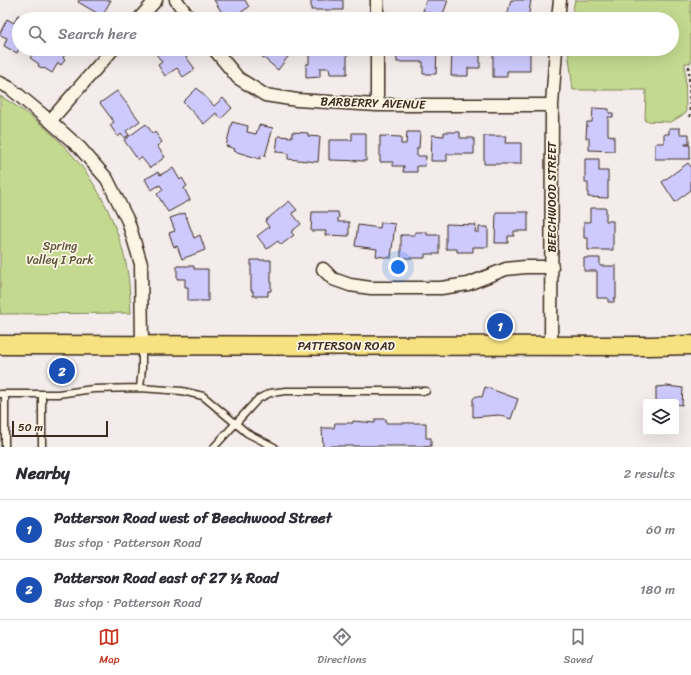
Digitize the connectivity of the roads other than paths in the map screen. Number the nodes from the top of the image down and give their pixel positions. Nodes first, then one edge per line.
1 (156, 0) edge
2 (176, 0) edge
3 (377, 0) edge
4 (560, 0) edge
5 (145, 12) edge
6 (185, 12) edge
7 (377, 12) edge
8 (559, 12) edge
9 (107, 56) edge
10 (220, 56) edge
11 (377, 56) edge
12 (556, 56) edge
13 (0, 83) edge
14 (377, 105) junction
15 (552, 105) junction
16 (50, 121) junction
17 (552, 267) junction
18 (323, 269) dead end
19 (0, 345) edge
20 (142, 345) junction
21 (691, 345) edge
22 (551, 346) junction
23 (140, 388) junction
24 (426, 391) dead end
25 (3, 394) edge
26 (42, 394) junction
27 (235, 423) junction
28 (5, 447) edge
29 (42, 447) edge
30 (214, 447) edge
31 (274, 447) edge

1 - 5 street
2 - 6 street
3 - 7 street
4 - 8 street
9 - 16 street
10 - 14 street, BARBERRY AVENUE
11 - 14 street
12 - 15 street, BEECHWOOD STREET
13 - 16 street
14 - 15 street, BARBERRY AVENUE
15 - 17 street, BEECHWOOD STREET
16 - 20 street
17 - 18 street
17 - 22 street, BEECHWOOD STREET
19 - 20 main road, PATTERSON ROAD
20 - 22 main road, PATTERSON ROAD
20 - 23 lane
21 - 22 main road, PATTERSON ROAD
23 - 26 lane
23 - 27 lane
24 - 27 lane
25 - 26 lane
25 - 28 lane
26 - 29 lane
27 - 30 lane
27 - 31 lane

